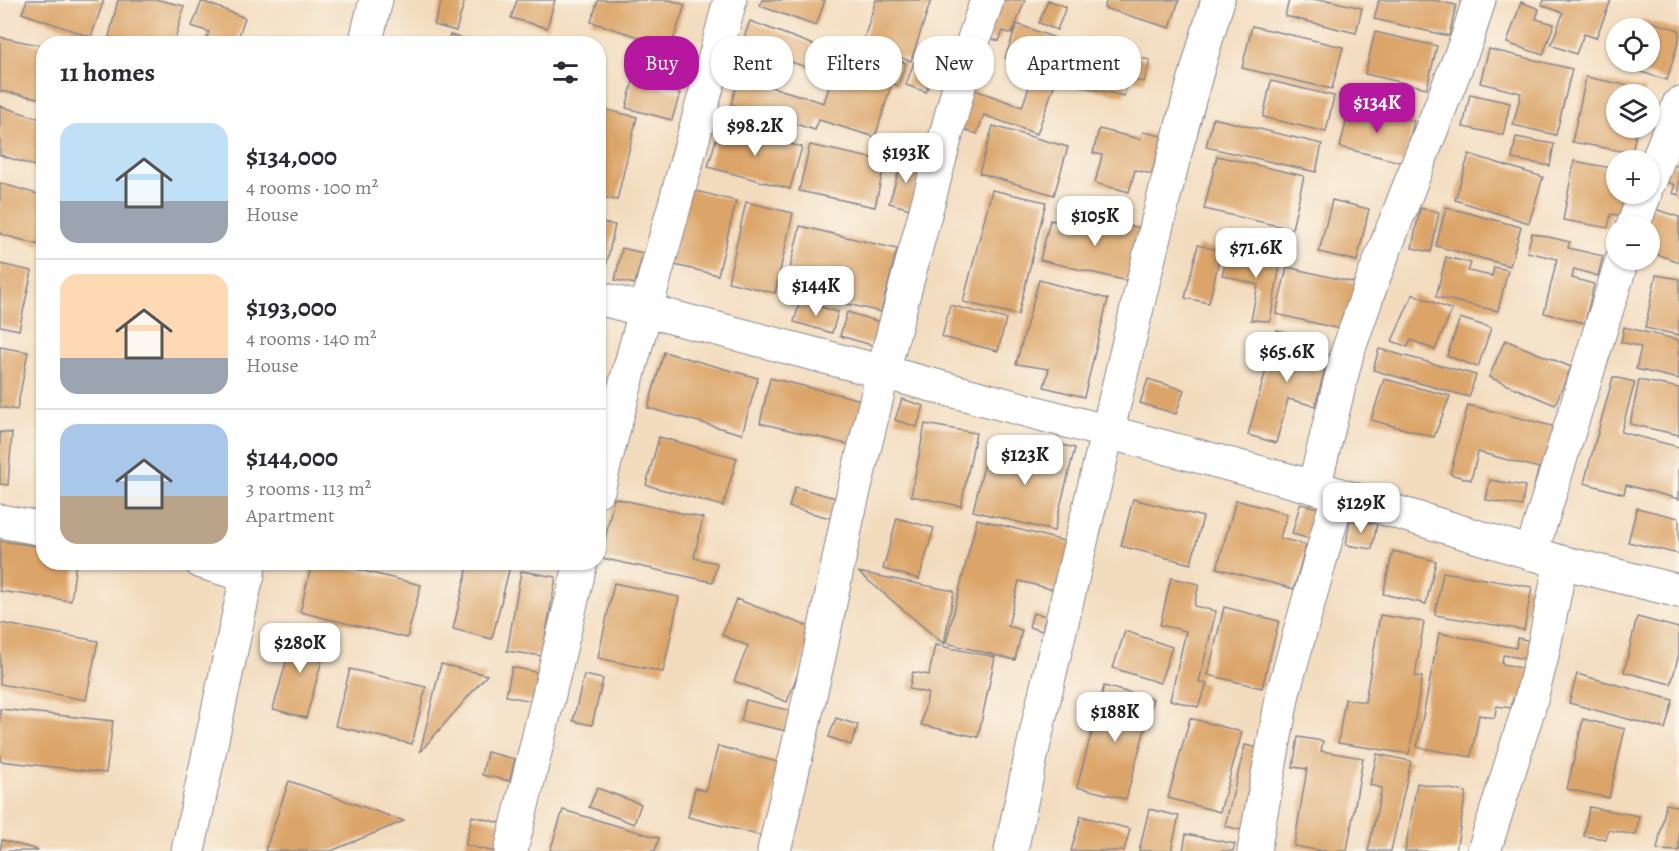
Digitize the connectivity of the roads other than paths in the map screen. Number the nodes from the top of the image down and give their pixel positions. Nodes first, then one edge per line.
1 (376, 0) edge
2 (729, 0) edge
3 (987, 0) edge
4 (1218, 0) edge
5 (1479, 0) edge
6 (367, 36) edge
7 (1679, 104) edge
8 (1660, 154) edge
9 (1619, 270) edge
10 (606, 300) edge
11 (644, 310) junction
12 (883, 372) junction
13 (1107, 433) junction
14 (606, 459) edge
15 (1326, 491) junction
16 (0, 521) edge
17 (36, 528) edge
18 (1546, 558) junction
19 (249, 570) edge
20 (579, 570) edge
21 (1679, 591) edge
22 (189, 851) edge
23 (511, 851) edge
24 (774, 851) edge
25 (1011, 851) edge
26 (1254, 851) edge
27 (1484, 851) edge

1 - 6 street
2 - 11 street
3 - 12 street
4 - 13 street
5 - 15 street
7 - 8 street
9 - 18 street
10 - 11 street
11 - 12 street
11 - 14 street
12 - 13 street
12 - 24 street
13 - 15 street
13 - 25 street
15 - 18 street
15 - 26 street
16 - 17 street
18 - 21 street
18 - 27 street
19 - 22 street
20 - 23 street

